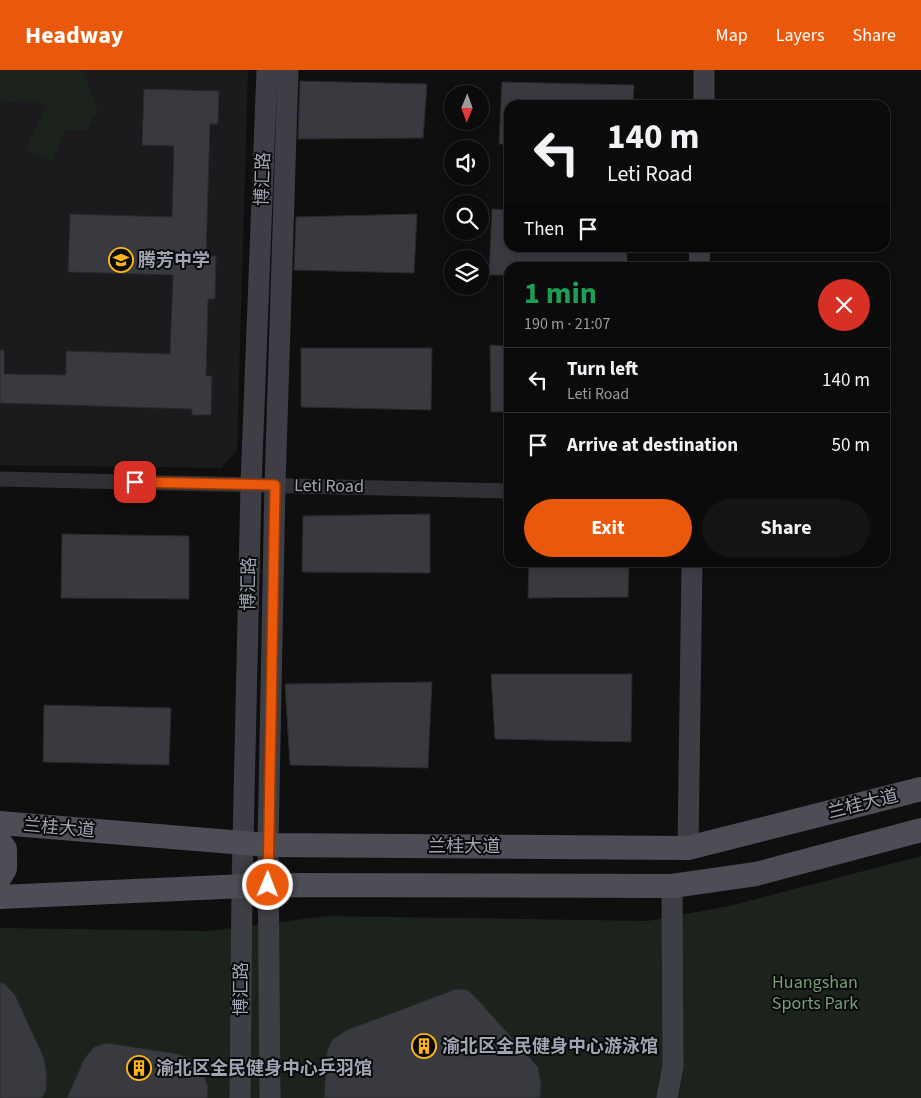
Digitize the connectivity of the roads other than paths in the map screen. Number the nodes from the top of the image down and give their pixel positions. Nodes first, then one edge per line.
1 (267, 70) edge
2 (288, 70) edge
3 (704, 70) edge
4 (704, 100) edge
5 (0, 479) edge
6 (251, 485) junction
7 (275, 485) junction
8 (504, 491) edge
9 (692, 567) edge
10 (921, 789) edge
11 (0, 824) edge
12 (921, 830) edge
13 (0, 842) edge
14 (243, 843) junction
15 (268, 845) junction
16 (688, 848) junction
17 (0, 877) edge
18 (268, 885) junction
19 (242, 886) junction
20 (672, 886) junction
21 (0, 897) edge
22 (240, 1098) edge
23 (270, 1098) edge
24 (667, 1098) edge

1 - 6 main road, 博汇路
2 - 7 main road, 博汇路
3 - 4 main road
5 - 6 street, Leti Road
6 - 7 street, Leti Road
6 - 14 main road, 博汇路
7 - 8 street, Leti Road
7 - 15 main road, 博汇路
9 - 16 main road
10 - 16 main road, 兰桂大道
11 - 14 main road, 兰桂大道
12 - 20 main road
13 - 17 main road
14 - 15 main road, 兰桂大道
14 - 19 main road, 博汇路
15 - 16 main road, 兰桂大道
15 - 18 main road, 博汇路
18 - 19 main road
18 - 20 main road
18 - 23 main road, 博汇路
19 - 21 main road
19 - 22 main road, 博汇路
20 - 24 main road

